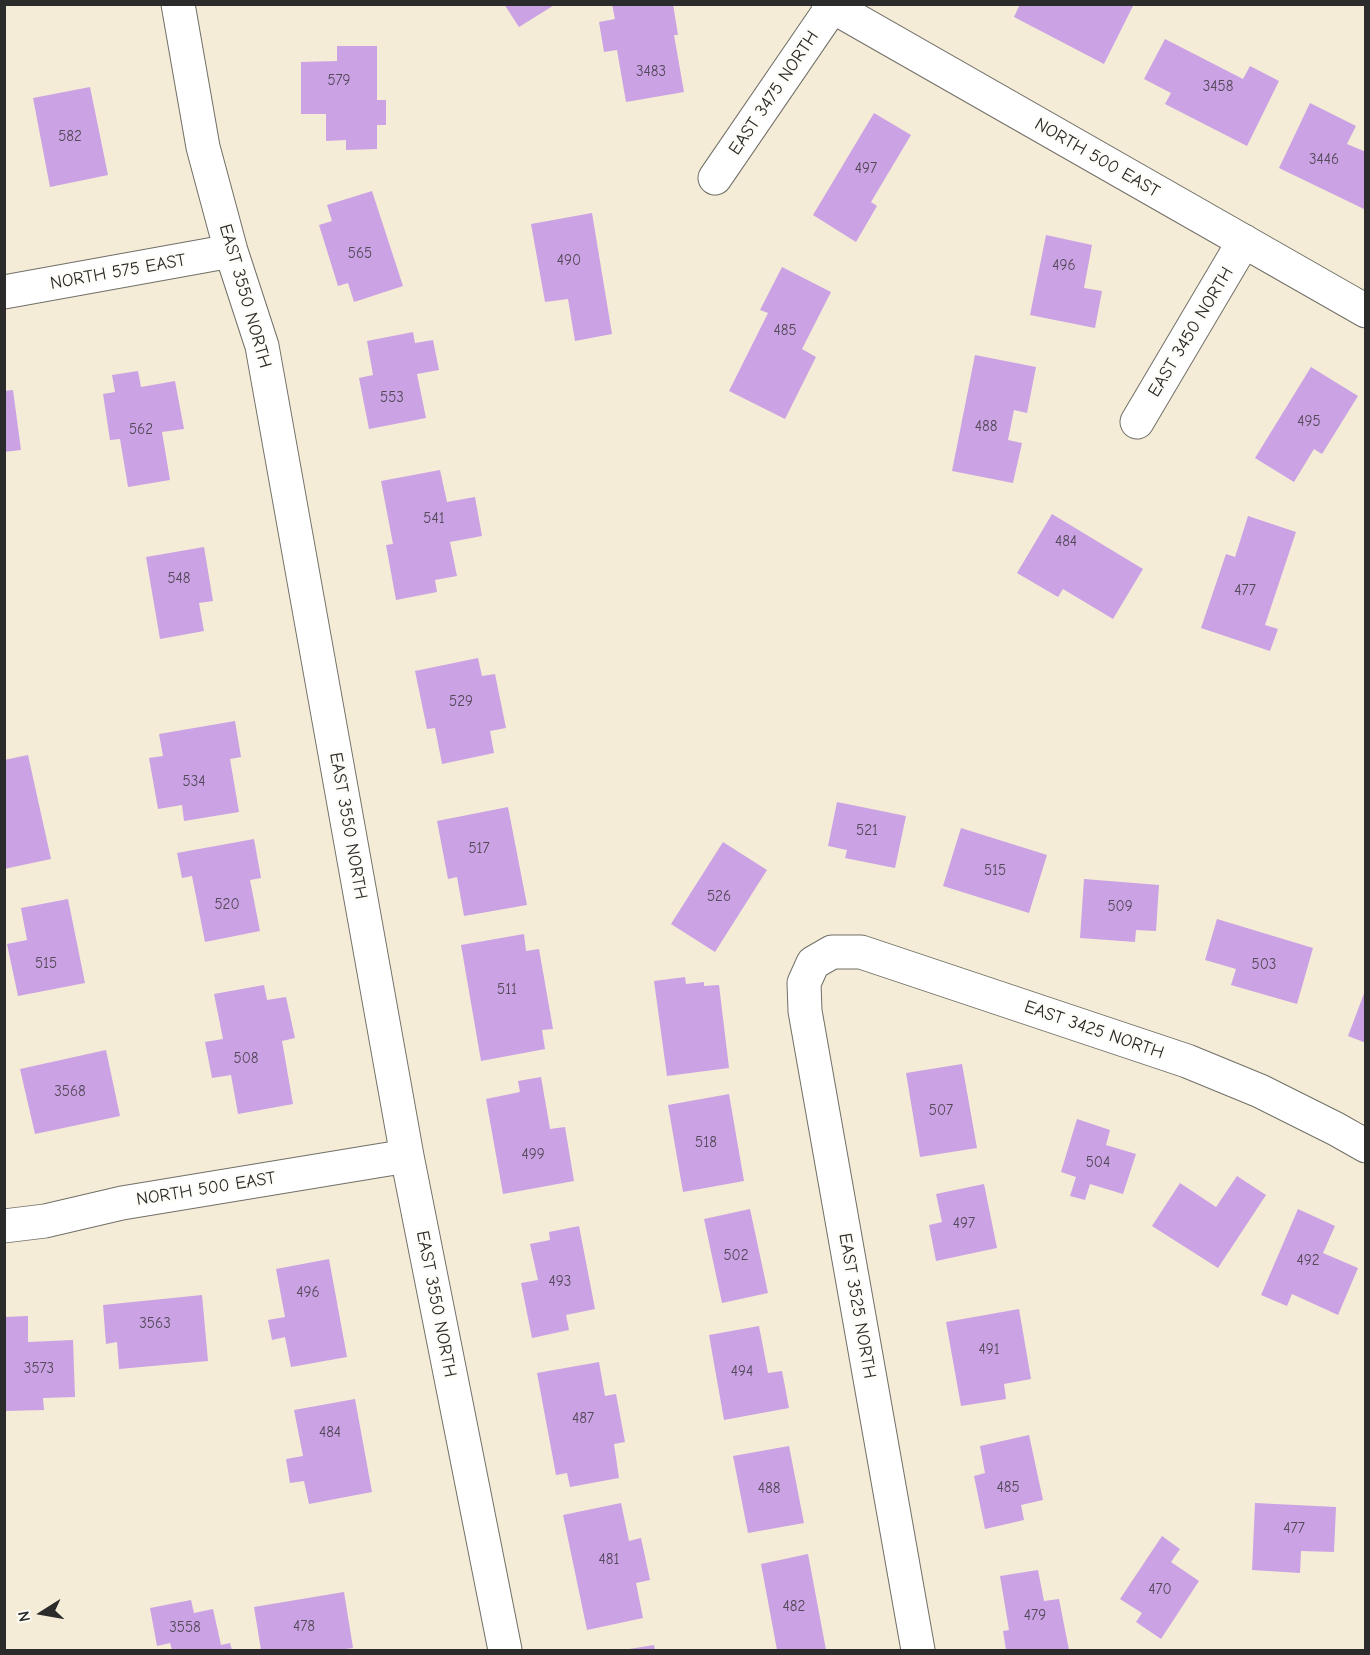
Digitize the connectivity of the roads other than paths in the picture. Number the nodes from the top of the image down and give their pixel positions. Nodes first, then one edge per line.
1 (178, 4) edge
2 (830, 6) edge
3 (715, 178) dead end
4 (1244, 241) junction
5 (231, 251) junction
6 (4, 292) edge
7 (1365, 311) edge
8 (1137, 422) dead end
9 (813, 963) joint
10 (1365, 1146) edge
11 (407, 1156) junction
12 (4, 1226) edge
13 (504, 1650) edge
14 (918, 1650) edge

1 - 5 street, EAST 3550 NORTH
2 - 3 street, EAST 3475 NORTH
2 - 4 street, NORTH 500 EAST
4 - 7 street, NORTH 500 EAST
4 - 8 street, EAST 3450 NORTH
5 - 6 street, NORTH 575 EAST
5 - 11 street, EAST 3550 NORTH
9 - 10 street, EAST 3425 NORTH
9 - 14 street, EAST 3525 NORTH
11 - 12 street, NORTH 500 EAST
11 - 13 street, EAST 3550 NORTH

